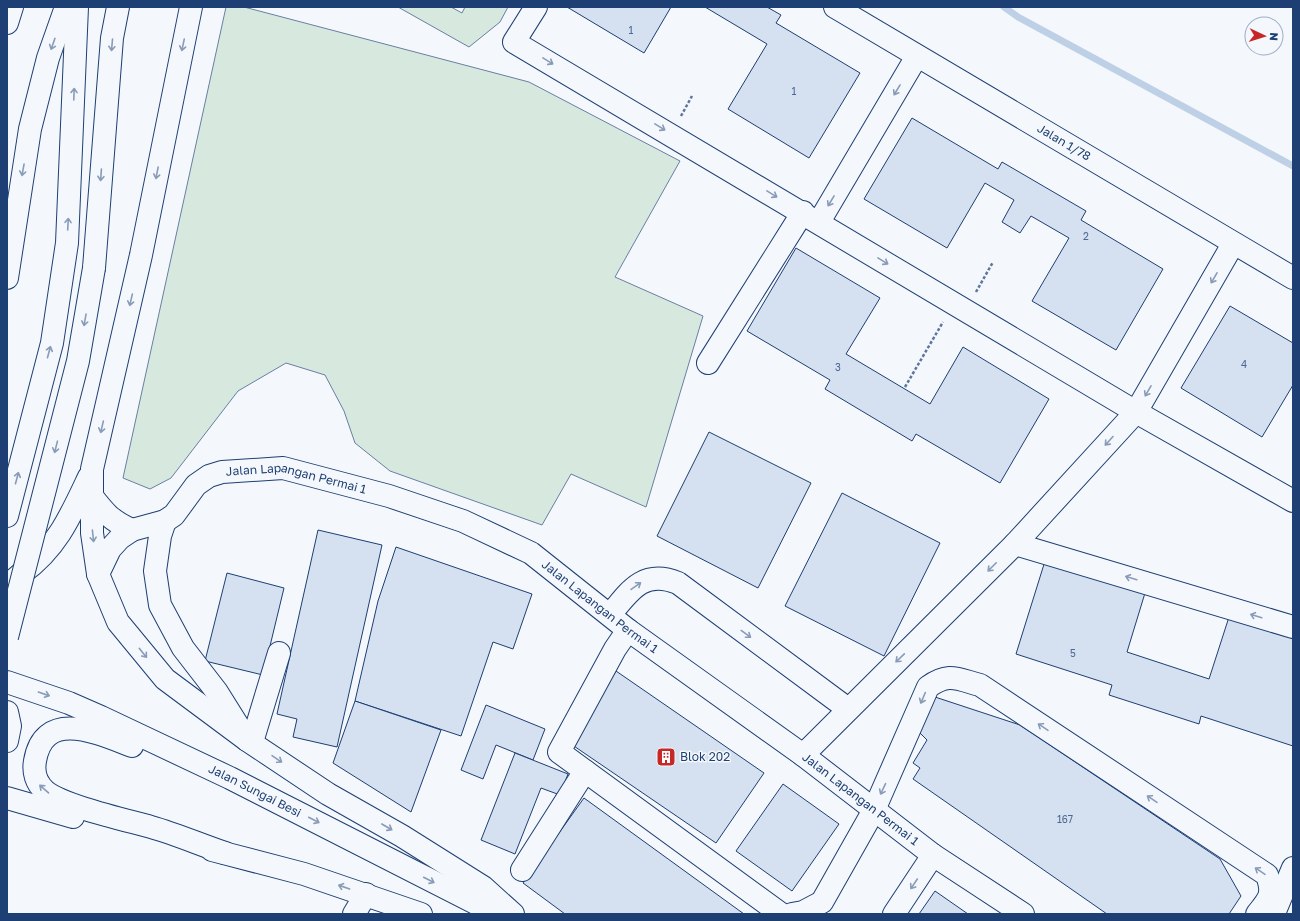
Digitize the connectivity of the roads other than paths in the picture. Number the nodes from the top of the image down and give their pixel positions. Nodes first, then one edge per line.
1 (12, 7) edge
2 (66, 7) edge
3 (77, 7) edge
4 (118, 7) edge
5 (191, 7) edge
6 (536, 7) edge
7 (835, 7) edge
8 (7, 23) edge
9 (917, 56) junction
10 (811, 217) junction
11 (1233, 244) junction
12 (7, 278) edge
13 (1293, 278) edge
14 (708, 363) dead end
15 (1136, 412) junction
16 (92, 469) junction
17 (91, 495) junction
18 (1293, 501) edge
19 (7, 516) edge
20 (165, 521) junction
21 (132, 530) junction
22 (1015, 544) junction
23 (98, 574) junction
24 (7, 584) edge
25 (610, 615) junction
26 (1293, 627) edge
27 (628, 630) junction
28 (7, 637) edge
29 (279, 653) dead end
30 (7, 682) edge
31 (848, 709) junction
32 (7, 712) edge
33 (7, 740) edge
34 (250, 741) junction
35 (803, 756) junction
36 (585, 771) junction
37 (261, 794) junction
38 (14, 804) edge
39 (874, 810) junction
40 (225, 853) junction
41 (933, 855) junction
42 (1293, 868) edge
43 (522, 870) dead end
44 (369, 902) edge
45 (354, 914) edge
46 (421, 914) edge
47 (497, 914) edge
48 (513, 914) edge
49 (781, 914) edge
50 (792, 914) edge
51 (894, 914) edge
52 (1023, 914) edge
53 (1256, 914) edge
54 (1274, 914) edge

1 - 8 main road
2 -> 12 main road
19 -> 3 main road
4 -> 28 main road, bridge
5 -> 16 main road
6 -> 10 main road
7 - 9 main road, Jalan 1/78
9 -> 10 main road
9 - 11 main road, Jalan 1/78
10 - 14 main road
10 -> 15 main road
11 - 13 main road, Jalan 1/78
11 -> 15 main road
15 - 18 main road
15 -> 22 main road
16 - 17 main road
16 - 24 main road
17 - 21 main road
17 -> 23 main road
20 - 21 main road, Jalan Lapangan Permai 1
20 - 25 main road, Jalan Lapangan Permai 1
20 - 34 main road
21 - 23 main road
26 -> 22 main road
22 -> 31 main road
23 -> 34 main road
25 - 27 main road, Jalan Lapangan Permai 1
25 -> 31 main road
27 - 35 main road, Jalan Lapangan Permai 1
27 - 36 main road
29 - 34 main road
30 -> 37 main road, Jalan Sungai Besi
31 - 35 main road
32 - 33 main road
34 -> 48 main road
35 - 39 main road, Jalan Lapangan Permai 1
36 - 43 main road
36 - 49 main road
40 -> 37 main road
37 -> 47 main road, Jalan Sungai Besi
38 - 40 main road
39 - 41 main road, Jalan Lapangan Permai 1
39 - 50 main road
53 -> 39 main road
44 -> 40 main road
41 -> 51 main road
41 - 52 main road, Jalan Lapangan Permai 1
42 - 54 main road
44 - 45 main road
44 - 46 main road

